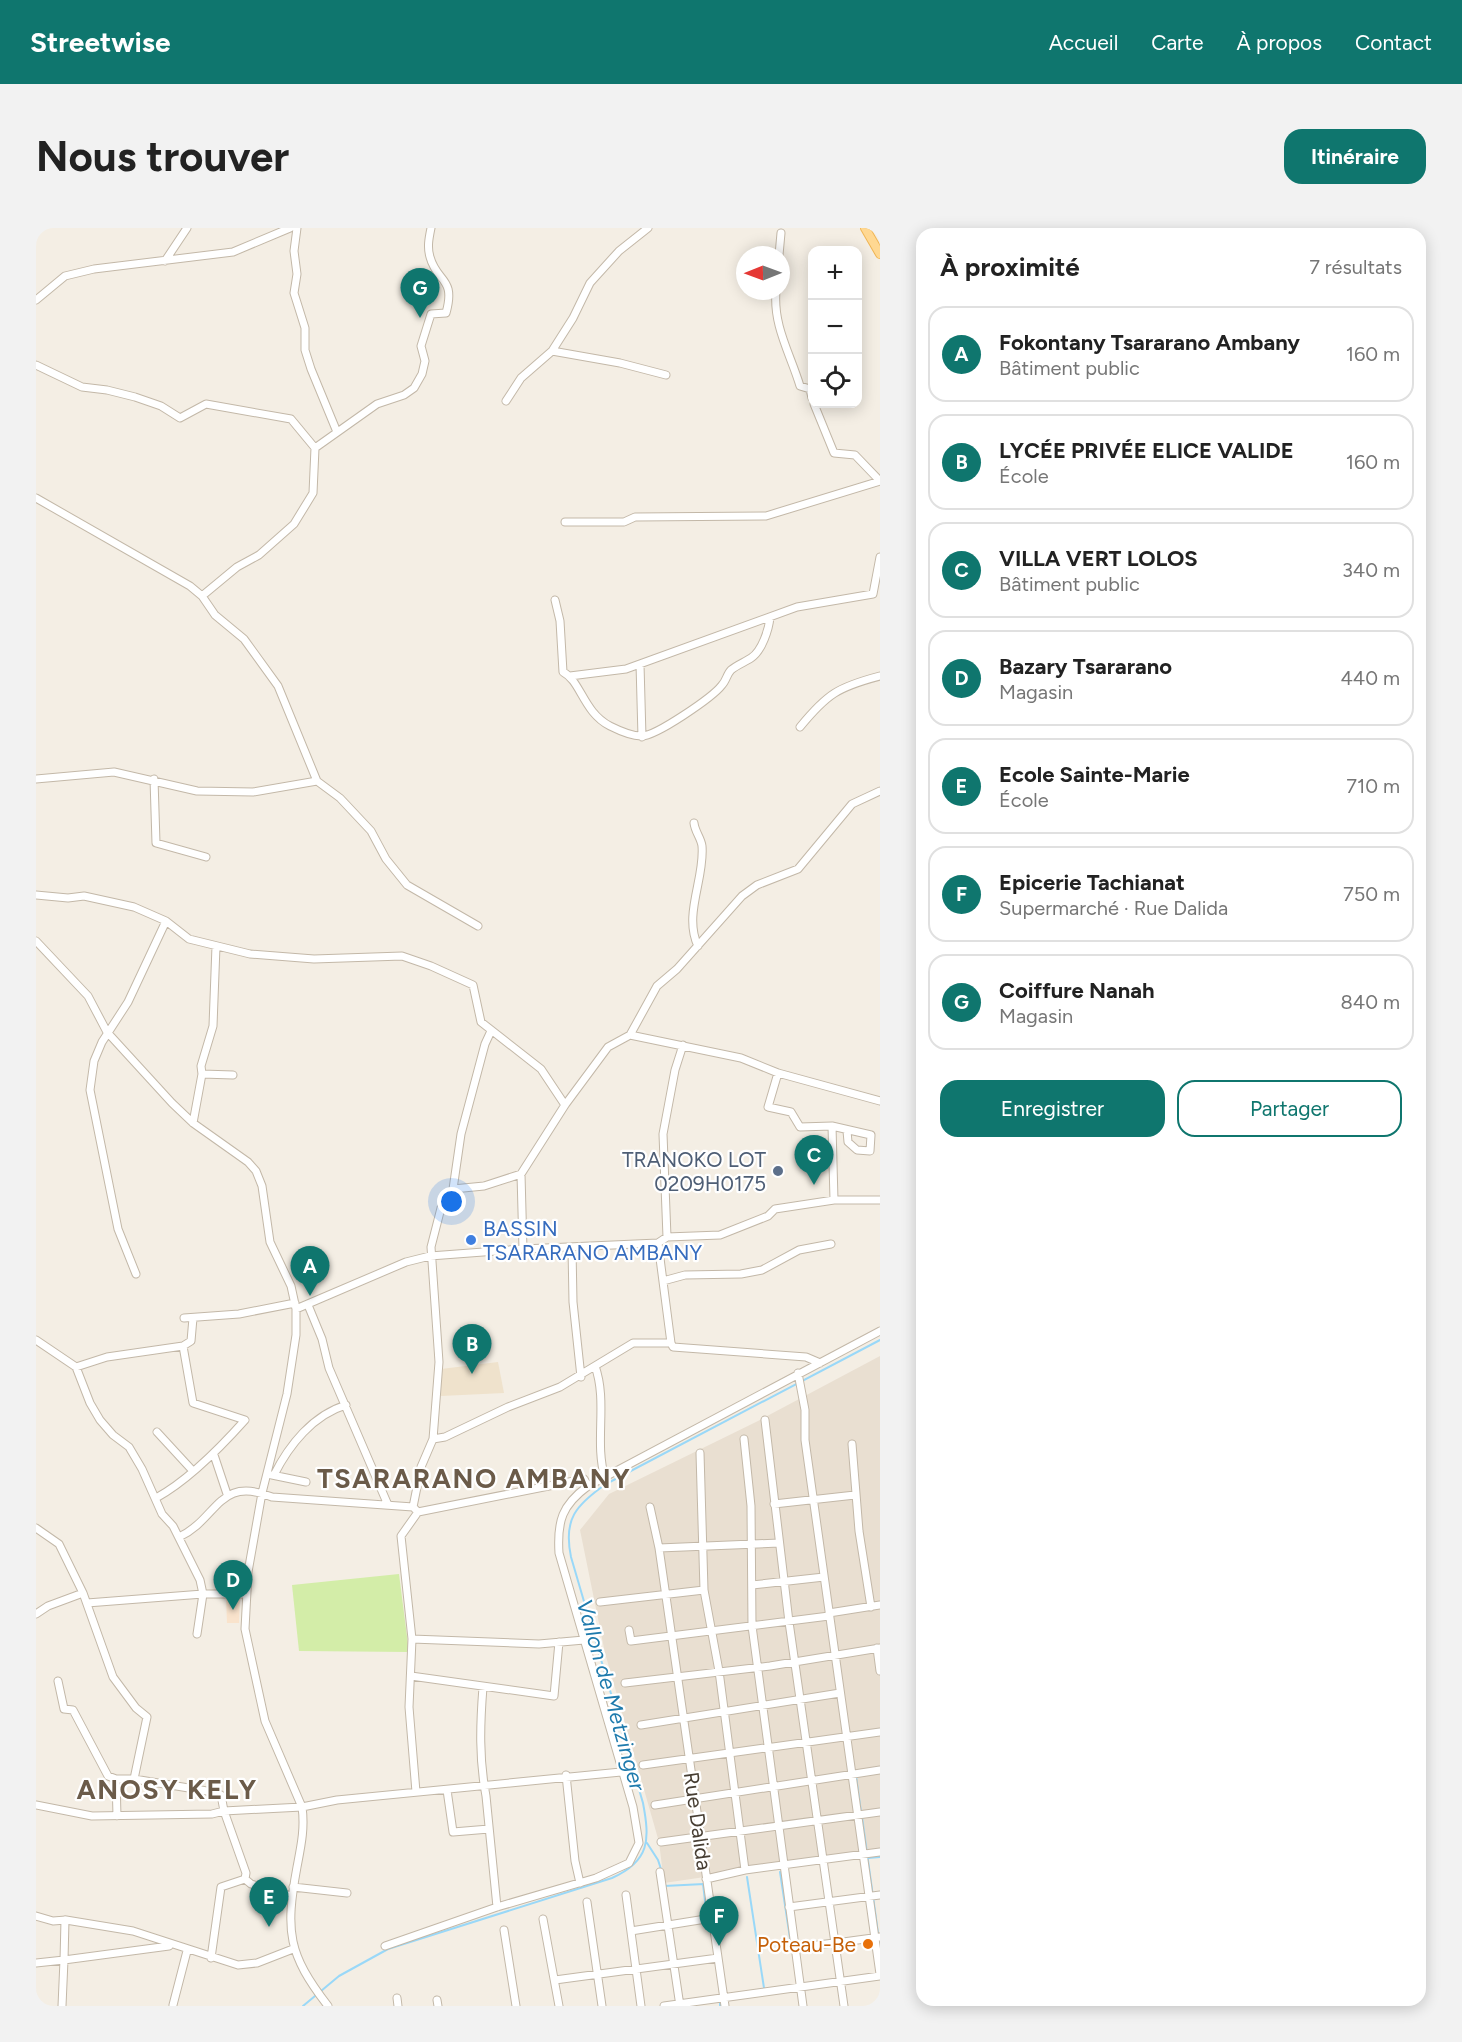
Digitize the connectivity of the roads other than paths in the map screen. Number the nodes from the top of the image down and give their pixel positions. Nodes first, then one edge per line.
1 (187, 228) edge
2 (290, 228) edge
3 (297, 228) edge
4 (431, 228) edge
5 (648, 228) edge
6 (865, 228) edge
7 (781, 233) dead end
8 (780, 246) edge
9 (880, 253) edge
10 (165, 261) junction
11 (36, 300) edge
12 (775, 300) edge
13 (552, 351) junction
14 (36, 365) edge
15 (666, 375) dead end
16 (808, 388) edge
17 (506, 400) dead end
18 (816, 408) edge
19 (337, 432) junction
20 (315, 448) junction
21 (880, 481) edge
22 (36, 498) edge
23 (565, 522) dead end
24 (880, 557) edge
25 (202, 596) junction
26 (555, 600) dead end
27 (770, 617) junction
28 (640, 664) junction
29 (570, 676) junction
30 (880, 676) edge
31 (800, 727) dead end
32 (642, 736) junction
33 (36, 779) edge
34 (154, 779) junction
35 (317, 781) junction
36 (880, 791) edge
37 (694, 824) dead end
38 (206, 857) dead end
39 (36, 895) edge
40 (166, 921) junction
41 (478, 926) dead end
42 (36, 941) edge
43 (698, 945) junction
44 (216, 946) junction
45 (491, 1031) junction
46 (107, 1032) junction
47 (630, 1035) junction
48 (683, 1045) junction
49 (778, 1073) junction
50 (202, 1074) junction
51 (233, 1075) dead end
52 (880, 1101) edge
53 (565, 1105) junction
54 (193, 1123) junction
55 (832, 1126) junction
56 (847, 1131) dead end
57 (520, 1174) junction
58 (453, 1190) junction
59 (834, 1200) junction
60 (880, 1200) edge
61 (667, 1238) junction
62 (658, 1243) junction
63 (831, 1244) dead end
64 (572, 1248) junction
65 (523, 1249) junction
66 (430, 1256) junction
67 (136, 1274) dead end
68 (663, 1281) junction
69 (308, 1305) junction
70 (296, 1306) junction
71 (184, 1318) dead end
72 (193, 1318) junction
73 (880, 1331) edge
74 (36, 1340) edge
75 (671, 1343) junction
76 (183, 1346) junction
77 (820, 1363) junction
78 (595, 1366) junction
79 (76, 1367) junction
80 (798, 1373) junction
81 (581, 1377) junction
82 (346, 1405) junction
83 (765, 1420) dead end
84 (157, 1432) dead end
85 (744, 1439) dead end
86 (433, 1440) junction
87 (852, 1444) dead end
88 (700, 1453) dead end
89 (214, 1455) junction
90 (192, 1470) junction
91 (271, 1474) junction
92 (605, 1478) junction
93 (306, 1482) dead end
94 (588, 1486) junction
95 (262, 1492) junction
96 (227, 1494) junction
97 (855, 1495) junction
98 (156, 1498) junction
99 (813, 1500) junction
100 (774, 1504) junction
101 (388, 1505) junction
102 (650, 1507) dead end
103 (415, 1509) junction
104 (36, 1528) edge
105 (179, 1537) junction
106 (752, 1543) junction
107 (779, 1543) junction
108 (702, 1546) junction
109 (659, 1548) junction
110 (824, 1577) junction
111 (785, 1581) junction
112 (752, 1585) junction
113 (705, 1590) junction
114 (83, 1593) junction
115 (203, 1594) junction
116 (246, 1594) junction
117 (666, 1594) junction
118 (600, 1602) dead end
119 (87, 1603) junction
120 (880, 1605) edge
121 (871, 1607) junction
122 (36, 1614) edge
123 (829, 1615) junction
124 (789, 1622) junction
125 (752, 1626) junction
126 (629, 1630) dead end
127 (710, 1630) junction
128 (197, 1634) dead end
129 (672, 1636) junction
130 (412, 1639) junction
131 (584, 1640) junction
132 (559, 1642) junction
133 (879, 1648) edge
134 (835, 1655) junction
135 (795, 1661) junction
136 (757, 1667) junction
137 (719, 1671) junction
138 (880, 1671) edge
139 (411, 1676) junction
140 (678, 1677) junction
141 (58, 1681) dead end
142 (625, 1683) dead end
143 (483, 1687) junction
144 (840, 1693) junction
145 (801, 1701) junction
146 (762, 1706) junction
147 (723, 1711) junction
148 (684, 1718) junction
149 (641, 1725) dead end
150 (880, 1732) edge
151 (846, 1736) junction
152 (807, 1742) junction
153 (769, 1748) junction
154 (729, 1754) junction
155 (690, 1759) junction
156 (643, 1766) dead end
157 (880, 1770) edge
158 (621, 1772) junction
159 (851, 1774) junction
160 (566, 1775) junction
161 (116, 1779) junction
162 (134, 1779) junction
163 (812, 1781) junction
164 (484, 1786) junction
165 (772, 1787) junction
166 (447, 1790) junction
167 (416, 1792) junction
168 (735, 1793) junction
169 (695, 1798) junction
170 (36, 1805) edge
171 (655, 1805) dead end
172 (302, 1807) junction
173 (224, 1811) junction
174 (880, 1812) edge
175 (857, 1815) junction
176 (117, 1816) junction
177 (817, 1821) junction
178 (778, 1826) junction
179 (489, 1829) junction
180 (740, 1832) junction
181 (700, 1836) junction
182 (662, 1842) dead end
183 (880, 1852) edge
184 (863, 1855) junction
185 (822, 1859) junction
186 (783, 1864) junction
187 (745, 1870) junction
188 (660, 1872) dead end
189 (245, 1879) junction
190 (706, 1879) junction
191 (580, 1883) junction
192 (293, 1887) junction
193 (347, 1893) dead end
194 (626, 1895) dead end
195 (880, 1895) edge
196 (291, 1896) junction
197 (869, 1897) junction
198 (587, 1902) dead end
199 (827, 1902) junction
200 (789, 1907) junction
201 (497, 1908) junction
202 (36, 1916) edge
203 (712, 1918) junction
204 (543, 1919) dead end
205 (65, 1920) junction
206 (668, 1925) junction
207 (504, 1930) dead end
208 (631, 1931) junction
209 (877, 1937) edge
210 (835, 1943) junction
211 (172, 1946) junction
212 (384, 1946) dead end
213 (794, 1948) junction
214 (293, 1949) junction
215 (187, 1951) junction
216 (211, 1958) junction
217 (718, 1958) junction
218 (64, 1960) junction
219 (36, 1963) edge
220 (673, 1964) junction
221 (636, 1969) junction
222 (597, 1974) junction
223 (880, 1975) edge
224 (555, 1980) junction
225 (840, 1981) junction
226 (800, 1987) junction
227 (723, 1998) junction
228 (173, 2004) dead end
229 (680, 2005) edge
230 (62, 2006) edge
231 (328, 2006) edge
232 (516, 2006) edge
233 (559, 2006) edge
234 (602, 2006) edge
235 (641, 2006) edge
236 (664, 2006) edge
237 (725, 2006) edge
238 (803, 2006) edge
239 (843, 2006) edge

1 - 10 street
2 - 10 street
3 - 19 street
4 - 19 street
5 - 13 street
6 - 9 main road
7 - 8 street
10 - 11 street
12 - 16 street
13 - 15 street
13 - 17 street
14 - 20 street
18 - 21 street
19 - 20 street
20 - 25 street
21 - 23 street
22 - 25 street
24 - 27 street
25 - 35 street
26 - 29 street
27 - 28 street
27 - 32 street
28 - 29 street
28 - 32 street
29 - 32 street
30 - 31 street
33 - 34 street
34 - 35 street
34 - 38 street
35 - 41 street
36 - 43 street
37 - 43 street
39 - 40 street
40 - 44 street
40 - 46 street
42 - 46 street
43 - 47 street
44 - 45 street
44 - 50 street
45 - 53 street
45 - 58 street
46 - 54 street
46 - 67 street
47 - 48 street
47 - 53 street
48 - 49 street
48 - 61 street
49 - 52 street
49 - 55 street
50 - 51 street
50 - 54 street
53 - 57 street
54 - 70 street
55 - 56 street
55 - 59 street
57 - 58 street
57 - 65 street
58 - 66 street
59 - 60 street
59 - 61 street
61 - 62 street
62 - 64 street
62 - 68 street
63 - 68 street
64 - 65 street
64 - 81 street
65 - 66 street
66 - 69 street
66 - 86 street
68 - 75 street
69 - 70 street
69 - 82 street
70 - 72 street
70 - 91 street
71 - 72 street
72 - 76 street
73 - 77 street
74 - 79 street
75 - 77 street
75 - 78 street
76 - 79 street
76 - 89 street
77 - 80 street
78 - 81 street
78 - 92 street
79 - 98 street
80 - 92 street
80 - 99 street
81 - 86 street
82 - 91 street
82 - 101 street
83 - 100 street
84 - 90 street
85 - 106 street
86 - 103 street
87 - 97 street
88 - 108 street
89 - 90 street
89 - 96 street
90 - 98 street
91 - 93 street
91 - 95 street
92 - 94 street
94 - 103 street
94 - 131 street
95 - 96 street
95 - 101 street
95 - 116 street
96 - 105 street
97 - 99 street
97 - 121 street
98 - 105 street
99 - 100 street
99 - 110 street
100 - 107 street
101 - 103 street
102 - 109 street, Rue Dalida
103 - 130 street
104 - 114 street
105 - 115 street
106 - 107 street
106 - 108 street
106 - 112 street
107 - 111 street
108 - 109 street
108 - 113 street
109 - 117 street, Rue Dalida
110 - 111 street
110 - 123 street
111 - 112 street
111 - 124 street
112 - 125 street
113 - 117 street
113 - 127 street
114 - 119 street
114 - 122 street
115 - 116 street
115 - 119 street
115 - 128 street
116 - 172 street
117 - 118 street
117 - 129 street, Rue Dalida
119 - 162 street
120 - 121 street
121 - 123 street
123 - 124 street
123 - 134 street
124 - 125 street
124 - 135 street
125 - 127 street
125 - 136 street
126 - 129 street
127 - 129 street
127 - 137 street
129 - 140 street, Rue Dalida
130 - 132 street
130 - 139 street
131 - 132 street
131 - 158 street
132 - 143 street
133 - 134 street
133 - 138 street
134 - 135 street
134 - 144 street
135 - 136 street
135 - 145 street
136 - 137 street
136 - 146 street
137 - 140 street
137 - 147 street
139 - 143 street
139 - 167 street
140 - 142 street
140 - 148 street, Rue Dalida
141 - 161 street
143 - 164 street
144 - 145 street
144 - 151 street
145 - 146 street
145 - 152 street
146 - 147 street
146 - 153 street
147 - 148 street
147 - 154 street
148 - 149 street
148 - 155 street, Rue Dalida
150 - 151 street
151 - 152 street
151 - 159 street
152 - 153 street
152 - 163 street
153 - 154 street
153 - 165 street
154 - 155 street
154 - 168 street
155 - 156 street
155 - 169 street, Rue Dalida
157 - 159 street
158 - 160 street
158 - 191 street
159 - 163 street
159 - 175 street
160 - 164 street
160 - 191 street
161 - 162 street
161 - 176 street
162 - 173 street
163 - 165 street
163 - 177 street
164 - 166 street
164 - 179 street
165 - 168 street
165 - 178 street
166 - 167 street
166 - 179 street
167 - 172 street
168 - 169 street
168 - 180 street
169 - 171 street
169 - 181 street, Rue Dalida
170 - 176 street
172 - 173 street
172 - 192 street
173 - 176 street
173 - 189 street
174 - 175 street
175 - 177 street
175 - 184 street
177 - 178 street
177 - 185 street
178 - 180 street
178 - 186 street
179 - 201 street
180 - 181 street
180 - 187 street
181 - 182 street
181 - 190 street, Rue Dalida
183 - 184 street
184 - 185 street
184 - 197 street
185 - 186 street
185 - 199 street
186 - 187 street
186 - 200 street
187 - 190 street
188 - 206 street
189 - 196 street
189 - 216 street
190 - 203 street, Rue Dalida
191 - 201 street
192 - 193 street
192 - 196 street
194 - 208 street
195 - 197 street
196 - 214 street
197 - 199 street
197 - 209 street
198 - 222 street
199 - 200 street
199 - 210 street
200 - 213 street
201 - 212 street
202 - 205 street
203 - 206 street
203 - 217 street, Rue Dalida
204 - 224 street
205 - 211 street
205 - 218 street
206 - 208 street
206 - 220 street
207 - 232 street
208 - 221 street
209 - 210 street
209 - 223 street
210 - 213 street
210 - 225 street
211 - 215 street
211 - 218 street
213 - 226 street
214 - 216 street
214 - 231 street
215 - 216 street
215 - 228 street
217 - 220 street
217 - 227 street, Rue Dalida
218 - 219 street
218 - 230 street
220 - 221 street
220 - 229 street
221 - 222 street
221 - 235 street
222 - 224 street
222 - 234 street
223 - 225 street
224 - 233 street
225 - 226 street
225 - 239 street
226 - 227 street
226 - 238 street
227 - 229 street
227 - 237 street, Rue Dalida
229 - 236 street

